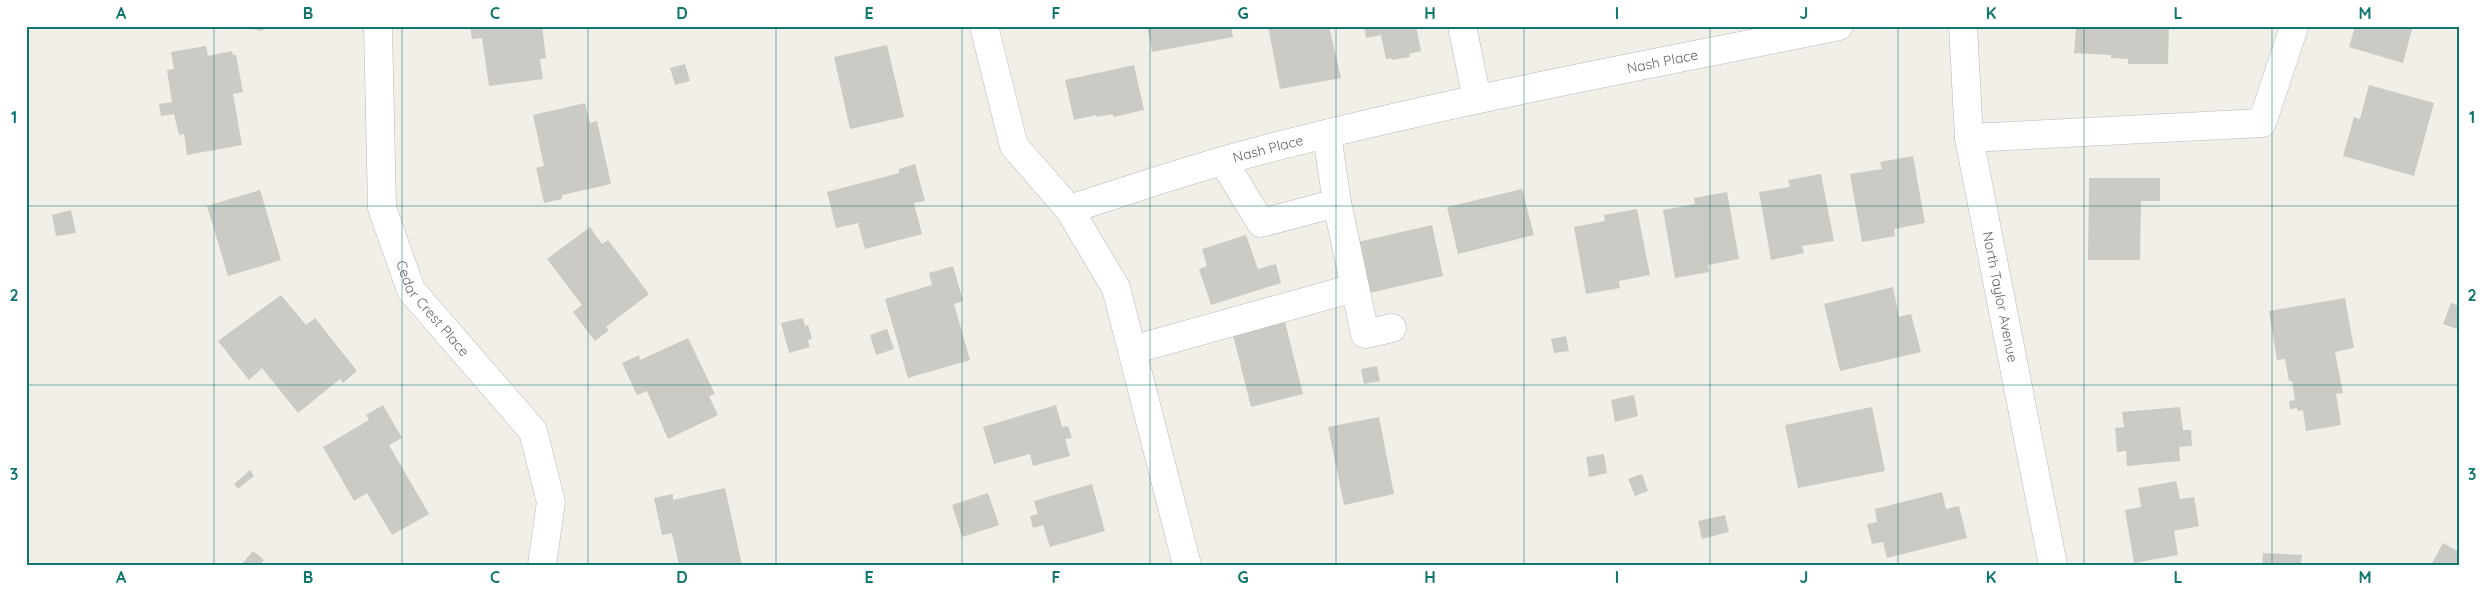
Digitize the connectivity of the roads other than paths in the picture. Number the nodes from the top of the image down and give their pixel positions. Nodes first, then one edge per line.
1 (378, 26) edge
2 (984, 26) edge
3 (1462, 26) edge
4 (1839, 26) edge
5 (1963, 26) edge
6 (2294, 27) edge
7 (1477, 99) junction
8 (1327, 134) junction
9 (1968, 138) junction
10 (1224, 161) junction
11 (1338, 203) junction
12 (1068, 209) junction
13 (1354, 288) junction
14 (1392, 328) dead end
15 (1132, 350) junction
16 (542, 565) edge
17 (1187, 565) edge
18 (2053, 565) edge

1 - 16 street, Cedar Crest Place
2 - 12 street
3 - 7 street
4 - 7 street, Nash Place
5 - 9 street, North Taylor Avenue
6 - 9 street
7 - 8 street, Nash Place
8 - 10 street, Nash Place
8 - 11 street
9 - 18 street, North Taylor Avenue
10 - 11 street
10 - 12 street, Nash Place
11 - 13 street
12 - 15 street
13 - 14 street
13 - 15 street
15 - 17 street

